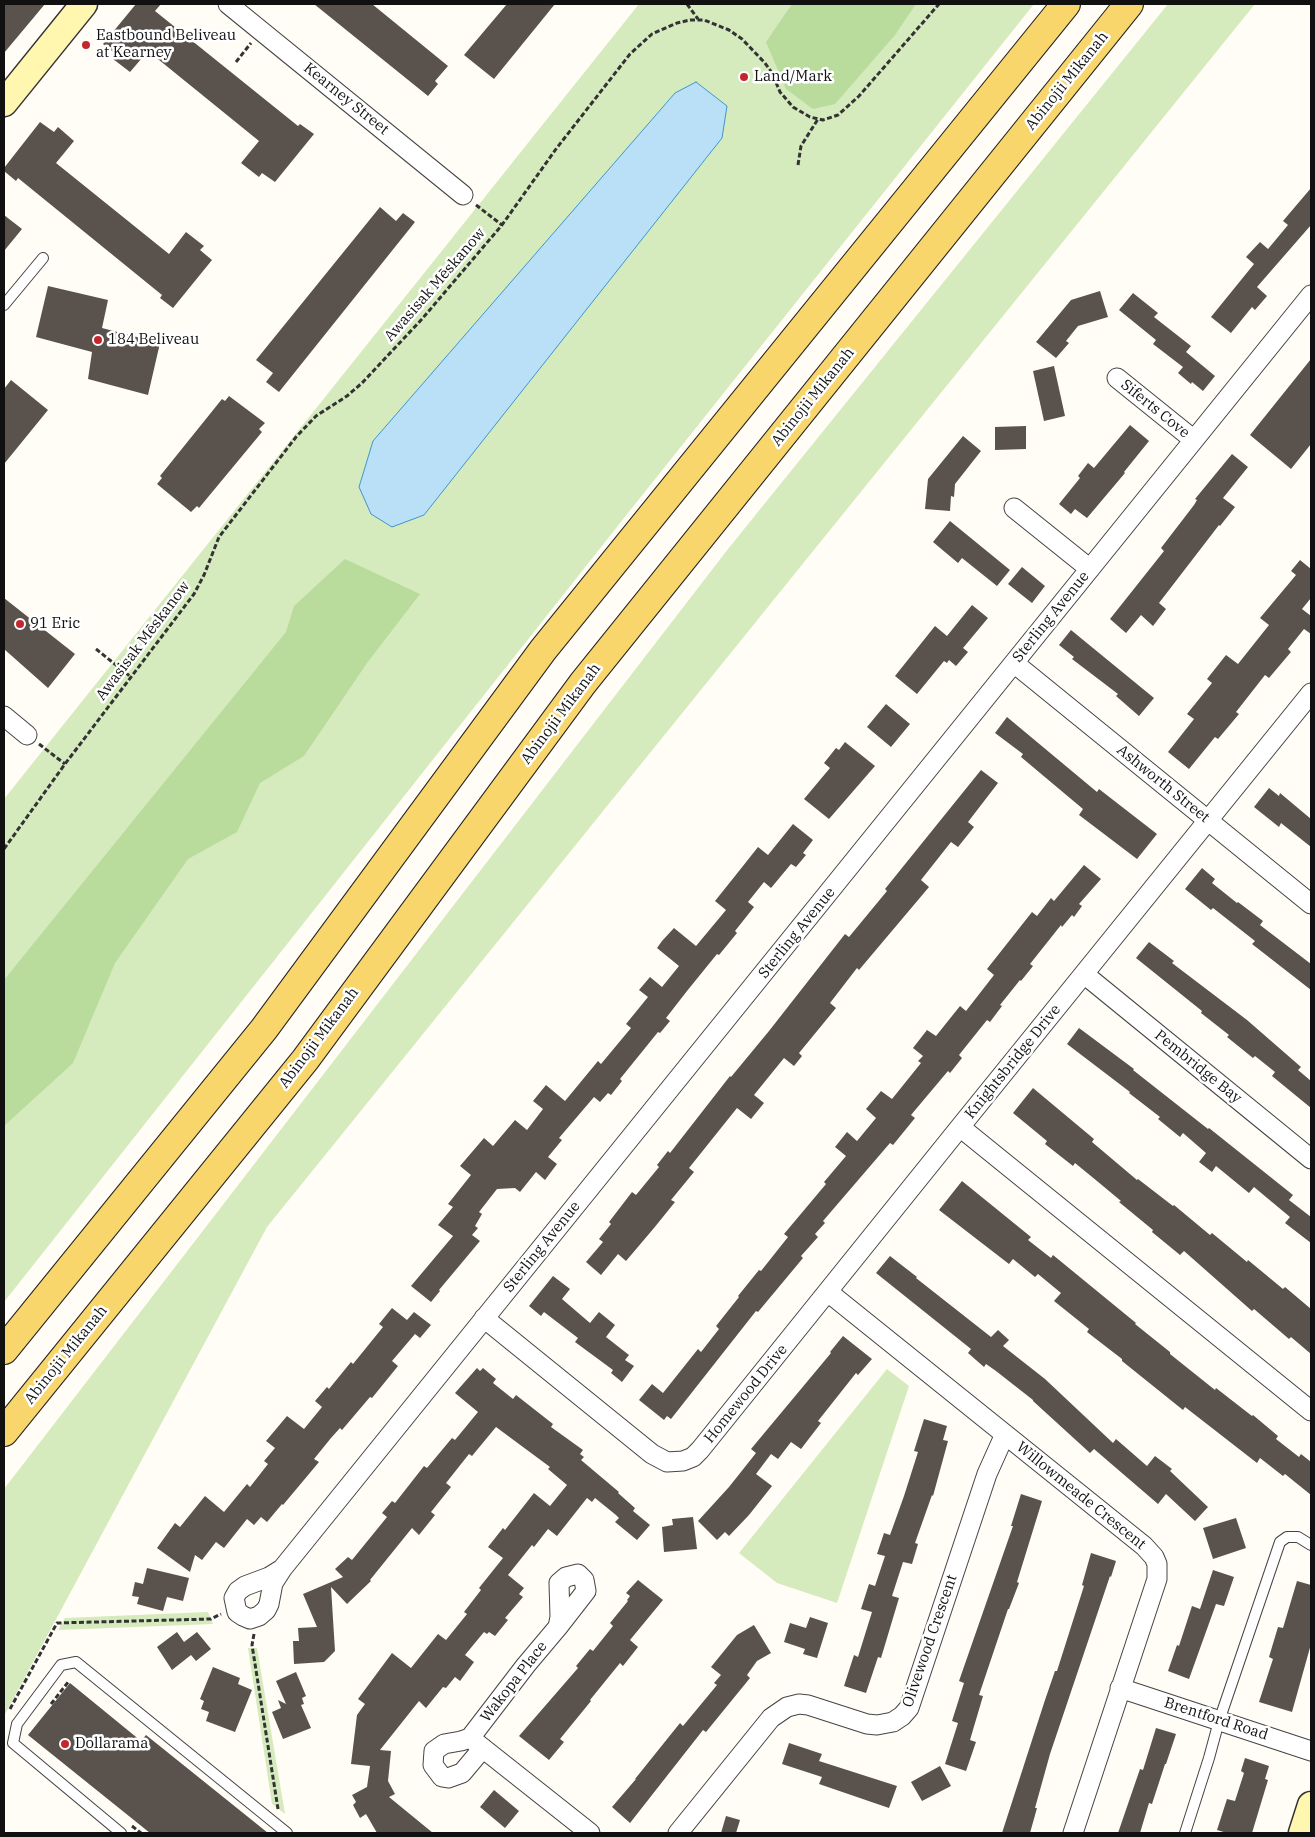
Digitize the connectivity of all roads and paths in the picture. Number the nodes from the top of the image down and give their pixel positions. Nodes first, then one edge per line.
1 (84, 4) edge
2 (228, 4) edge
3 (687, 4) edge
4 (939, 4) edge
5 (1066, 4) edge
6 (1129, 4) edge
7 (698, 20) junction
8 (261, 31) junction
9 (236, 62) dead end
10 (4, 103) edge
11 (818, 119) junction
12 (798, 165) dead end
13 (463, 195) joint
14 (502, 225) junction
15 (43, 258) dead end
16 (1311, 295) edge
17 (4, 305) edge
18 (1117, 378) dead end
19 (1194, 440) junction
20 (1014, 508) dead end
21 (1090, 568) junction
22 (96, 649) dead end
23 (1014, 663) junction
24 (132, 677) junction
25 (1311, 693) edge
26 (4, 716) edge
27 (27, 735) joint
28 (64, 764) junction
29 (1208, 821) junction
30 (4, 849) edge
31 (1311, 904) edge
32 (1084, 974) junction
33 (960, 1127) junction
34 (1311, 1159) edge
35 (828, 1292) junction
36 (484, 1318) junction
37 (4, 1350) edge
38 (1311, 1411) edge
39 (4, 1432) edge
40 (1005, 1434) junction
41 (1311, 1545) edge
42 (282, 1570) junction
43 (236, 1607) junction
44 (252, 1618) junction
45 (558, 1627) dead end
46 (69, 1681) dead end
47 (1120, 1688) junction
48 (47, 1708) dead end
49 (8, 1713) dead end
50 (1219, 1720) junction
51 (1311, 1751) edge
52 (1311, 1805) edge
53 (126, 1821) dead end
54 (274, 1822) junction
55 (121, 1833) edge
56 (141, 1833) edge
57 (287, 1833) edge
58 (590, 1833) edge
59 (678, 1833) edge
60 (1072, 1833) edge
61 (1184, 1833) edge
62 (1302, 1833) edge

1 - 10 street
2 - 8 street, Kearney Street
3 - 7 path
4 - 11 path
5 - 37 main road
6 - 39 main road, Abinojii Mikanah
7 - 11 path, Awasisak Mēskanow
7 - 14 path, Awasisak Mēskanow
8 - 9 path
8 - 13 street, Kearney Street
11 - 12 path
13 - 14 path
14 - 24 path, Awasisak Mēskanow
15 - 17 lane
16 - 19 street, Sterling Avenue
18 - 19 street, Siferts Cove
19 - 21 street, Sterling Avenue
20 - 21 street
21 - 23 street, Sterling Avenue
22 - 24 path
23 - 29 street, Ashworth Street
23 - 36 street, Sterling Avenue
24 - 28 path, Awasisak Mēskanow
25 - 29 street, Knightsbridge Drive
26 - 27 street
27 - 28 path
28 - 30 path, Awasisak Mēskanow
29 - 31 street, Ashworth Street
29 - 32 street, Knightsbridge Drive
32 - 33 street, Knightsbridge Drive
32 - 34 street, Pembridge Bay
33 - 35 street, Homewood Drive
33 - 38 street, Knightsbridge Drive
35 - 36 street, Homewood Drive
35 - 40 street, Willowmeade Crescent
36 - 42 street, Sterling Avenue
40 - 47 street, Willowmeade Crescent
40 - 59 street, Olivewood Crescent
41 - 50 lane
42 - 43 street, Sterling Avenue
42 - 44 street, Sterling Avenue
43 - 44 street
43 - 49 path
44 - 54 path
45 - 58 street, Wakopa Place
46 - 48 path
47 - 50 street, Brentford Road
47 - 60 street, Willowmeade Crescent
50 - 51 street, Brentford Road
50 - 61 lane
52 - 62 street
53 - 56 path
54 - 55 lane
54 - 57 lane

